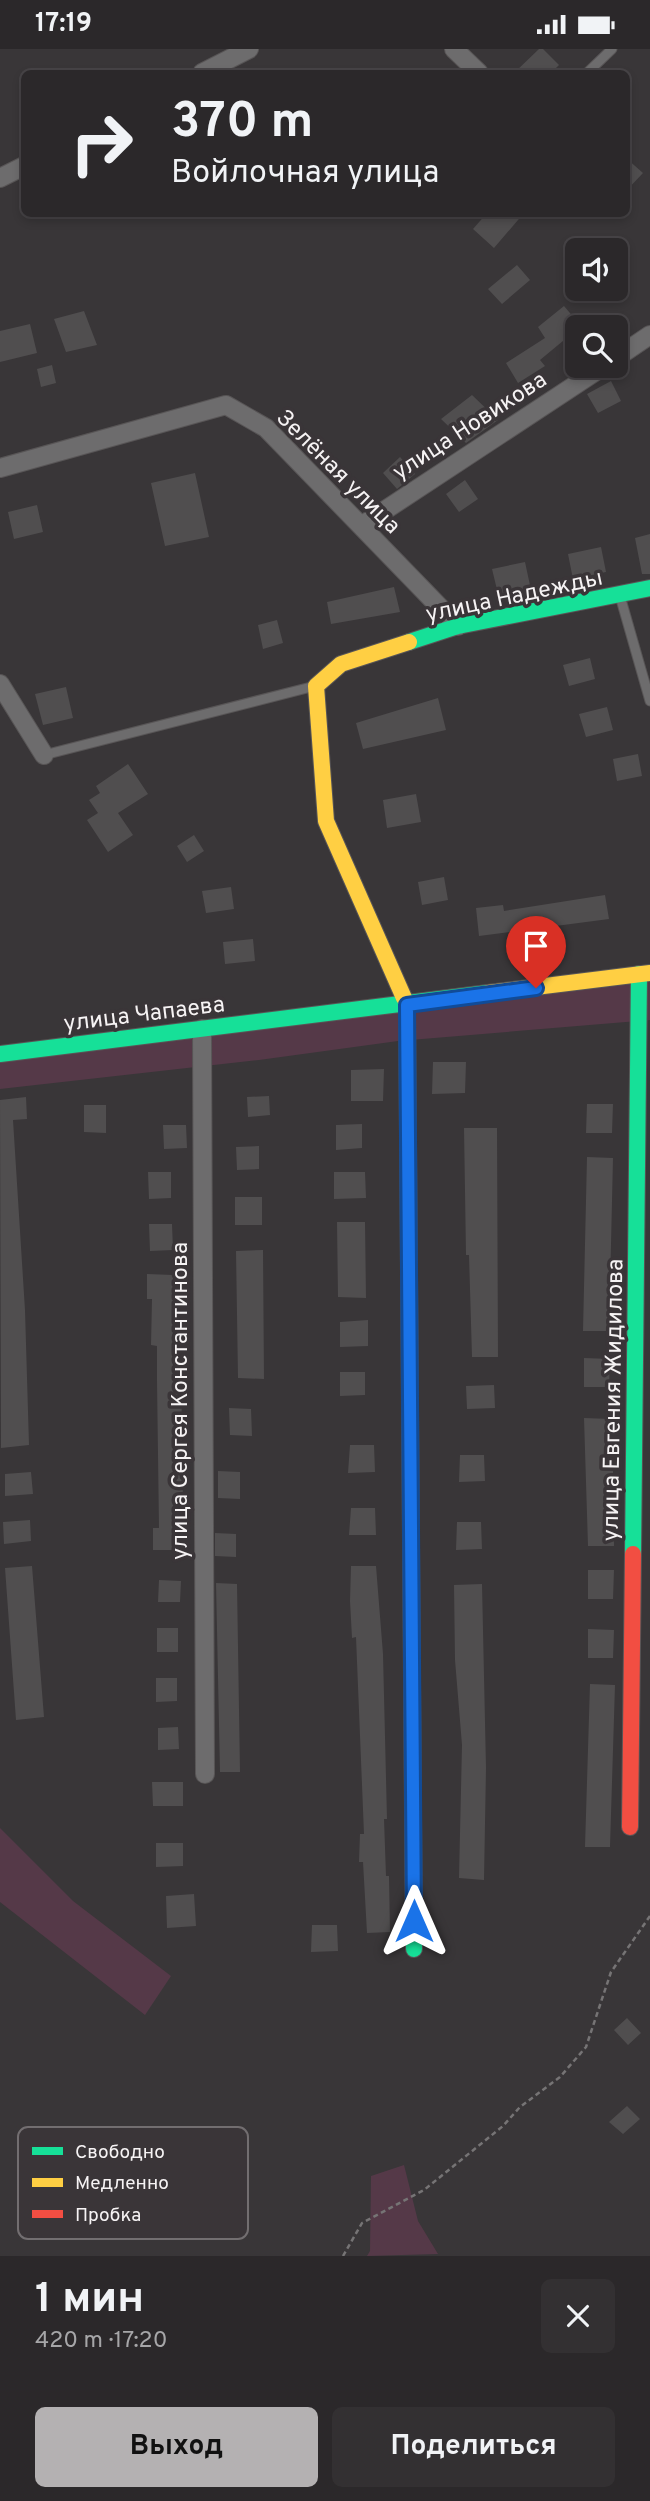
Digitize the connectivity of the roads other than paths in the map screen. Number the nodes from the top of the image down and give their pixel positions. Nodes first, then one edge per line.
1 (249, 49) edge
2 (454, 49) edge
3 (612, 49) edge
4 (208, 70) edge
5 (476, 70) edge
6 (590, 70) edge
7 (21, 168) edge
8 (0, 179) edge
9 (650, 335) edge
10 (628, 350) edge
11 (586, 378) edge
12 (0, 468) edge
13 (361, 526) junction
14 (650, 588) edge
15 (619, 595) junction
16 (458, 626) junction
17 (0, 684) edge
18 (316, 686) junction
19 (650, 701) edge
20 (44, 755) joint
21 (645, 973) edge
22 (407, 1005) junction
23 (202, 1029) junction
24 (0, 1054) edge
25 (205, 1774) dead end
26 (630, 1827) dead end
27 (414, 1949) dead end

1 - 4 street
2 - 5 street
3 - 6 lane
7 - 8 street
9 - 10 street
11 - 13 street, улица Новикова
12 - 13 street, Зелёная улица
13 - 16 street, Зелёная улица
14 - 15 street, улица Надежды
15 - 16 street, улица Надежды
15 - 19 lane
16 - 18 street, улица Надежды
17 - 20 street
18 - 20 lane
18 - 22 street
21 - 22 street, улица Чапаева
21 - 26 street, улица Евгения Жидилова
22 - 23 street, улица Чапаева
22 - 27 street
23 - 24 street, улица Чапаева
23 - 25 street, улица Сергея Константинова

